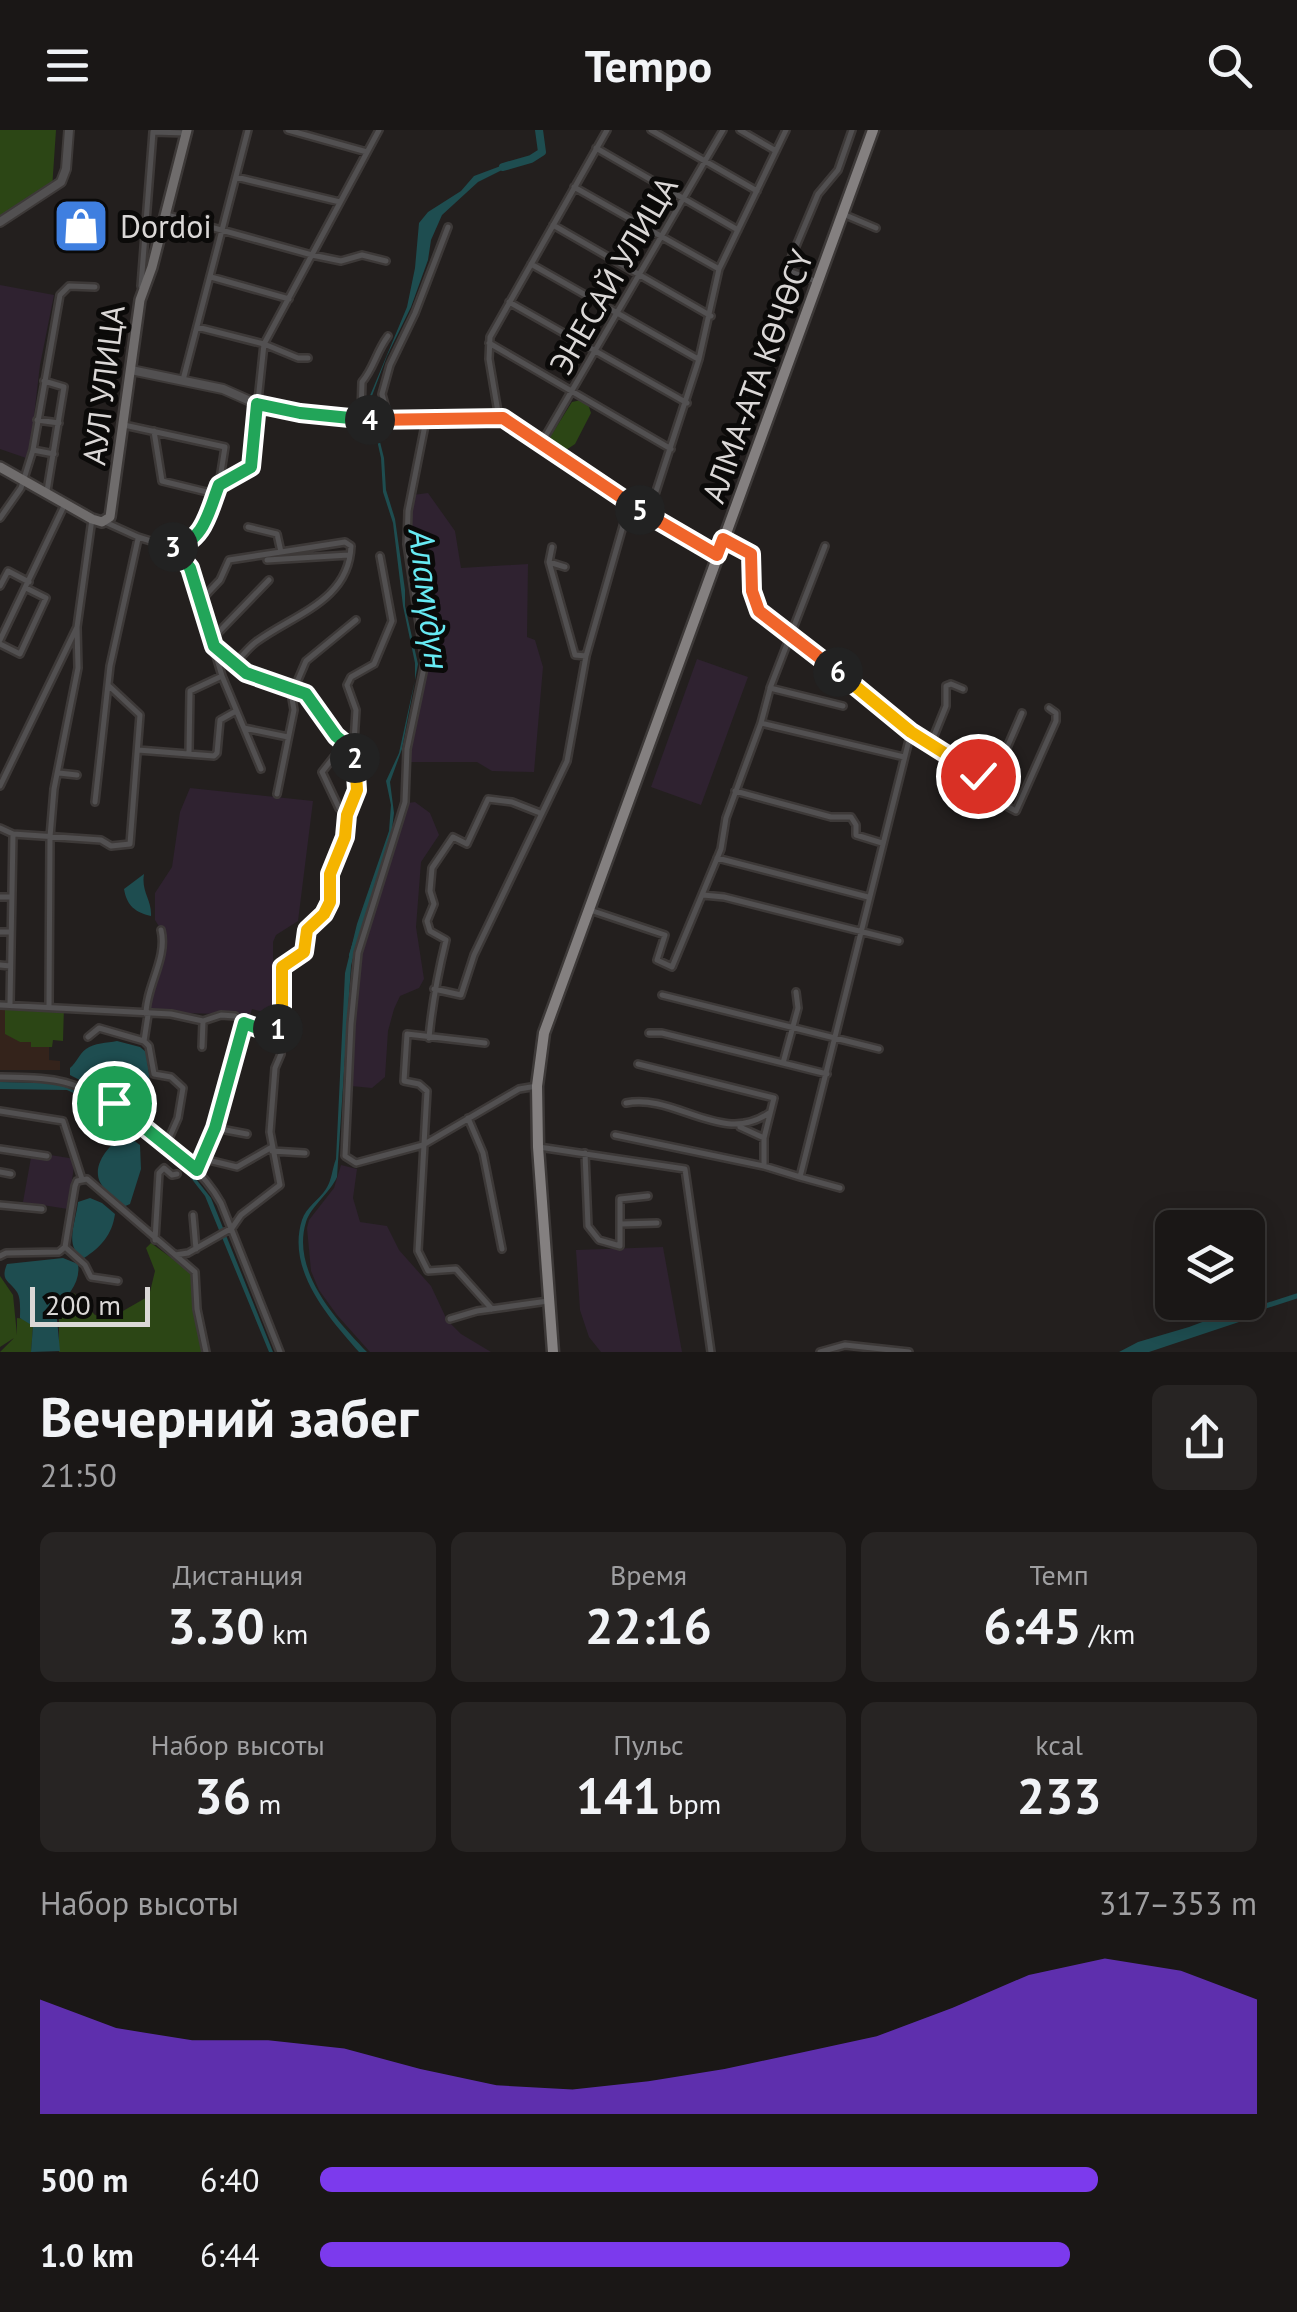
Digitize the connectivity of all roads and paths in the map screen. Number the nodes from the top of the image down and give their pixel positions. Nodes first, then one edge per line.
1 (69, 130) edge
2 (248, 130) edge
3 (288, 130) edge
4 (379, 130) edge
5 (607, 130) edge
6 (651, 130) edge
7 (722, 130) edge
8 (740, 130) edge
9 (786, 130) edge
10 (852, 130) edge
11 (873, 130) edge
12 (187, 132) edge
13 (596, 148) junction
14 (777, 151) junction
15 (367, 152) junction
16 (705, 161) junction
17 (236, 178) junction
18 (574, 187) junction
19 (758, 191) junction
20 (683, 199) junction
21 (340, 202) junction
22 (164, 214) junction
23 (843, 214) junction
24 (0, 222) edge
25 (554, 225) junction
26 (448, 227) dead end
27 (876, 228) dead end
28 (738, 230) junction
29 (222, 231) junction
30 (661, 237) junction
31 (312, 255) junction
32 (386, 262) dead end
33 (531, 264) junction
34 (719, 269) junction
35 (638, 275) junction
36 (211, 277) junction
37 (818, 282) junction
38 (95, 287) dead end
39 (288, 299) junction
40 (140, 300) junction
41 (509, 302) junction
42 (616, 313) junction
43 (711, 316) junction
44 (197, 327) junction
45 (388, 336) dead end
46 (489, 343) junction
47 (264, 344) junction
48 (594, 351) junction
49 (308, 358) dead end
50 (700, 360) junction
51 (131, 370) junction
52 (183, 380) junction
53 (44, 381) junction
54 (572, 390) junction
55 (686, 403) junction
56 (257, 404) junction
57 (499, 418) junction
58 (37, 420) junction
59 (355, 420) junction
60 (384, 420) junction
61 (426, 420) junction
62 (59, 424) junction
63 (123, 425) junction
64 (154, 431) junction
65 (542, 442) junction
66 (671, 449) junction
67 (33, 450) junction
68 (54, 454) junction
69 (0, 467) edge
70 (25, 481) junction
71 (219, 485) junction
72 (47, 494) junction
73 (215, 494) junction
74 (629, 505) junction
75 (64, 506) junction
76 (649, 513) junction
77 (0, 518) edge
78 (92, 519) junction
79 (104, 522) junction
80 (248, 527) dead end
81 (138, 537) junction
82 (723, 539) junction
83 (825, 546) dead end
84 (552, 547) dead end
85 (173, 548) junction
86 (281, 552) junction
87 (350, 555) junction
88 (717, 555) junction
89 (380, 556) dead end
90 (267, 560) dead end
91 (549, 562) junction
92 (565, 567) dead end
93 (269, 580) dead end
94 (27, 585) junction
95 (0, 586) edge
96 (200, 600) junction
97 (356, 620) dead end
98 (77, 627) junction
99 (790, 634) junction
100 (0, 642) edge
101 (213, 643) junction
102 (586, 656) junction
103 (234, 665) junction
104 (222, 676) junction
105 (108, 685) junction
106 (292, 688) junction
107 (770, 688) junction
108 (963, 689) dead end
109 (843, 706) dead end
110 (1049, 708) dead end
111 (236, 711) junction
112 (1022, 714) dead end
113 (761, 723) junction
114 (244, 728) junction
115 (911, 732) junction
116 (288, 737) junction
117 (930, 743) junction
118 (344, 744) junction
119 (137, 750) junction
120 (354, 751) junction
121 (189, 752) junction
122 (904, 758) junction
123 (260, 769) dead end
124 (59, 773) junction
125 (77, 775) dead end
126 (970, 778) junction
127 (0, 786) edge
128 (735, 792) junction
129 (276, 794) dead end
130 (95, 802) dead end
131 (540, 813) junction
132 (347, 815) junction
133 (0, 828) edge
134 (13, 834) junction
135 (50, 837) junction
136 (882, 843) junction
137 (718, 858) junction
138 (704, 896) junction
139 (10, 897) junction
140 (868, 897) junction
141 (0, 898) edge
142 (588, 910) junction
143 (160, 930) dead end
144 (0, 932) edge
145 (10, 932) junction
146 (860, 934) junction
147 (898, 941) dead end
148 (0, 966) edge
149 (10, 966) junction
150 (434, 989) junction
151 (796, 992) dead end
152 (662, 995) dead end
153 (10, 1004) junction
154 (0, 1005) edge
155 (49, 1006) junction
156 (148, 1014) junction
157 (203, 1021) junction
158 (244, 1023) junction
159 (792, 1028) junction
160 (278, 1031) junction
161 (649, 1032) dead end
162 (88, 1037) dead end
163 (429, 1038) junction
164 (835, 1039) junction
165 (144, 1041) junction
166 (486, 1043) dead end
167 (202, 1048) dead end
168 (879, 1049) dead end
169 (783, 1063) junction
170 (638, 1064) dead end
171 (827, 1074) junction
172 (0, 1077) edge
173 (537, 1086) junction
174 (626, 1103) dead end
175 (0, 1111) edge
176 (771, 1112) junction
177 (468, 1118) junction
178 (738, 1126) junction
179 (215, 1128) junction
180 (424, 1129) junction
181 (247, 1134) dead end
182 (440, 1135) junction
183 (615, 1135) dead end
184 (764, 1138) junction
185 (166, 1145) junction
186 (423, 1145) junction
187 (538, 1147) junction
188 (0, 1149) edge
189 (272, 1149) junction
190 (305, 1153) dead end
191 (585, 1153) junction
192 (47, 1156) dead end
193 (204, 1159) junction
194 (764, 1166) junction
195 (197, 1170) junction
196 (0, 1172) edge
197 (12, 1174) dead end
198 (177, 1174) dead end
199 (800, 1176) junction
200 (82, 1180) junction
201 (840, 1188) dead end
202 (648, 1196) dead end
203 (0, 1205) edge
204 (42, 1209) dead end
205 (192, 1215) dead end
206 (657, 1222) dead end
207 (620, 1224) junction
208 (230, 1229) junction
209 (155, 1240) junction
210 (65, 1246) junction
211 (196, 1249) junction
212 (502, 1249) dead end
213 (2, 1254) edge
214 (175, 1255) junction
215 (118, 1281) dead end
216 (548, 1301) junction
217 (492, 1309) junction
218 (450, 1319) dead end
219 (206, 1352) edge
220 (280, 1352) edge
221 (554, 1352) edge
222 (711, 1352) edge
223 (820, 1352) edge
224 (909, 1352) edge

1 - 24 street
2 - 17 street
3 - 15 street
4 - 15 street
5 - 13 street
6 - 16 street
7 - 16 street, ЭНЕСАЙ УЛИЦА
8 - 14 street
9 - 14 street
10 - 37 street
11 - 23 main road, АЛМА-АТА КӨЧӨСҮ
12 - 22 main road
12 - 40 street, АУЛ УЛИЦА
13 - 18 street
13 - 20 street
14 - 19 street
15 - 21 street
16 - 19 street
16 - 20 street, ЭНЕСАЙ УЛИЦА
17 - 21 street
17 - 29 street
18 - 25 street
18 - 30 street
19 - 28 street
20 - 28 street
20 - 30 street, ЭНЕСАЙ УЛИЦА
21 - 31 street
22 - 29 street
22 - 40 main road
23 - 27 street
23 - 37 main road, АЛМА-АТА КӨЧӨСҮ
25 - 33 street
25 - 35 street
26 - 60 street
28 - 34 street
29 - 31 street
29 - 36 street
30 - 34 street
30 - 35 street, ЭНЕСАЙ УЛИЦА
31 - 32 street
31 - 39 street
33 - 41 street
33 - 42 street
34 - 43 street
35 - 42 street, ЭНЕСАЙ УЛИЦА
35 - 43 street
36 - 39 street
36 - 44 street
37 - 82 main road, АЛМА-АТА КӨЧӨСҮ
38 - 53 street
39 - 47 street
40 - 51 main road, АУЛ УЛИЦА
41 - 46 street
41 - 48 street
42 - 48 street, ЭНЕСАЙ УЛИЦА
42 - 50 street
43 - 50 street
44 - 47 street
44 - 52 street
45 - 59 street
46 - 54 street
46 - 57 street
47 - 49 street
47 - 56 street
48 - 54 street, ЭНЕСАЙ УЛИЦА
48 - 55 street
50 - 55 street
51 - 52 street
51 - 63 main road, АУЛ УЛИЦА
52 - 56 street
53 - 58 street
53 - 62 street
54 - 65 street, ЭНЕСАЙ УЛИЦА
54 - 66 street
55 - 66 street
56 - 59 street
56 - 71 street
57 - 61 street
57 - 65 street
58 - 62 street
58 - 67 street
59 - 60 street
60 - 61 street
61 - 186 street
62 - 68 street
63 - 64 street
63 - 79 main road, АУЛ УЛИЦА
64 - 71 street
64 - 73 street
65 - 74 street
66 - 76 street
67 - 68 street
67 - 70 street
68 - 72 street
69 - 70 main road, АУЛ УЛИЦА
70 - 72 main road, АУЛ УЛИЦА
70 - 77 street
71 - 73 street
72 - 75 main road, АУЛ УЛИЦА
73 - 85 street
74 - 76 street
74 - 102 street
75 - 78 main road, АУЛ УЛИЦА
75 - 94 street
76 - 88 street
78 - 79 main road, АУЛ УЛИЦА
78 - 98 street
79 - 81 street
80 - 86 street
81 - 85 street
81 - 105 street
82 - 88 main road, АЛМА-АТА КӨЧӨСҮ
82 - 99 street
83 - 99 street
84 - 91 street
85 - 96 street
86 - 87 street
86 - 96 street
87 - 90 street
87 - 103 street
88 - 142 main road, АЛМА-АТА КӨЧӨСҮ
89 - 120 street
91 - 92 street
91 - 102 street
93 - 101 street
94 - 95 street
94 - 100 street
94 - 100 street
96 - 101 street
97 - 106 street
98 - 124 street
98 - 127 street
99 - 107 street
99 - 115 street
101 - 103 street
101 - 104 street
102 - 131 street
103 - 106 street
104 - 111 street
104 - 121 street
105 - 119 street
105 - 130 street
106 - 116 street
106 - 118 street
107 - 109 street
107 - 113 street
108 - 117 street
110 - 126 street
111 - 114 street
111 - 121 street
112 - 126 street
113 - 122 street
113 - 128 street
114 - 116 street
114 - 123 street
115 - 117 street
115 - 122 street
116 - 129 street
117 - 126 street
118 - 120 street
118 - 132 street
119 - 121 street
119 - 135 street
120 - 132 street
122 - 136 street
124 - 125 street
124 - 135 street
128 - 136 street
128 - 137 street
131 - 150 street
131 - 150 street
132 - 160 street
133 - 134 street
134 - 135 street
134 - 139 street
135 - 155 street
136 - 140 street
137 - 138 street
137 - 140 street
138 - 142 street
138 - 146 street
139 - 141 street
139 - 145 street
140 - 146 street
142 - 173 main road, АЛМА-АТА КӨЧӨСҮ
143 - 156 street
144 - 145 street
145 - 149 street
146 - 147 street
146 - 164 street
148 - 149 street
149 - 153 street
150 - 163 street
151 - 159 street
152 - 159 street
153 - 154 street
153 - 155 street
155 - 156 street
156 - 157 street
156 - 165 street
157 - 158 street
157 - 167 street
158 - 160 street
158 - 179 street
159 - 164 street
159 - 169 street
160 - 189 street
161 - 169 street
162 - 165 street
163 - 166 street
163 - 180 street
164 - 168 street
164 - 171 street
165 - 185 street
169 - 171 street
170 - 176 street
171 - 199 street
172 - 185 street
173 - 177 street
173 - 187 main road, АЛМА-АТА КӨЧӨСҮ
174 - 178 street
175 - 200 street
176 - 178 street
176 - 184 street
177 - 182 street
177 - 212 street
178 - 184 street
179 - 181 street
179 - 193 street
180 - 182 street
180 - 186 street
182 - 186 street
183 - 194 street
184 - 194 street
185 - 195 street
186 - 217 street
187 - 191 street
187 - 216 main road, АЛМА-АТА КӨЧӨСҮ
188 - 192 street
189 - 190 street
189 - 193 street
189 - 208 street
191 - 207 street
191 - 222 street
193 - 195 street
194 - 199 street
195 - 208 street
196 - 197 street
198 - 209 street
199 - 201 street
200 - 209 street
200 - 210 street
202 - 207 street
203 - 204 street
205 - 211 street
206 - 207 street
208 - 211 street
208 - 220 street
209 - 214 street
210 - 213 street
210 - 215 street
211 - 214 street
214 - 219 street
216 - 217 street
216 - 221 main road, АЛМА-АТА КӨЧӨСҮ
217 - 218 street
223 - 224 street

